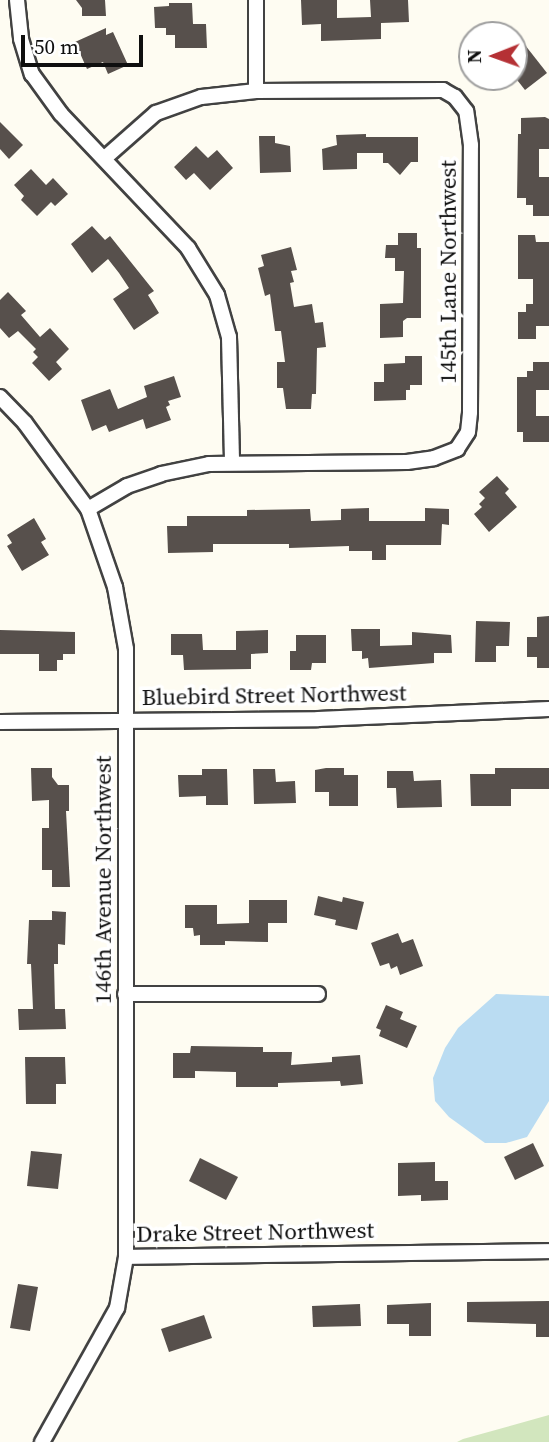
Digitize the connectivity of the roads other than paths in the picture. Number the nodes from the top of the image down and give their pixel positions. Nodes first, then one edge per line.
1 (17, 0) edge
2 (256, 0) edge
3 (256, 91) junction
4 (105, 158) junction
5 (0, 397) edge
6 (232, 463) junction
7 (88, 509) junction
8 (549, 709) edge
9 (126, 720) junction
10 (0, 723) edge
11 (125, 994) junction
12 (318, 994) dead end
13 (549, 1251) edge
14 (126, 1257) junction
15 (42, 1442) edge

1 - 4 street
2 - 3 street
3 - 4 street
3 - 6 street, 145th Lane Northwest
4 - 6 street
5 - 7 street, 146th Avenue Northwest
6 - 7 street
7 - 9 street, 146th Avenue Northwest
8 - 9 street, Bluebird Street Northwest
9 - 10 street, Bluebird Street Northwest
9 - 11 street, 146th Avenue Northwest
11 - 12 street
11 - 14 street, 146th Avenue Northwest
13 - 14 street, Drake Street Northwest
14 - 15 street, Drake Street Northwest

